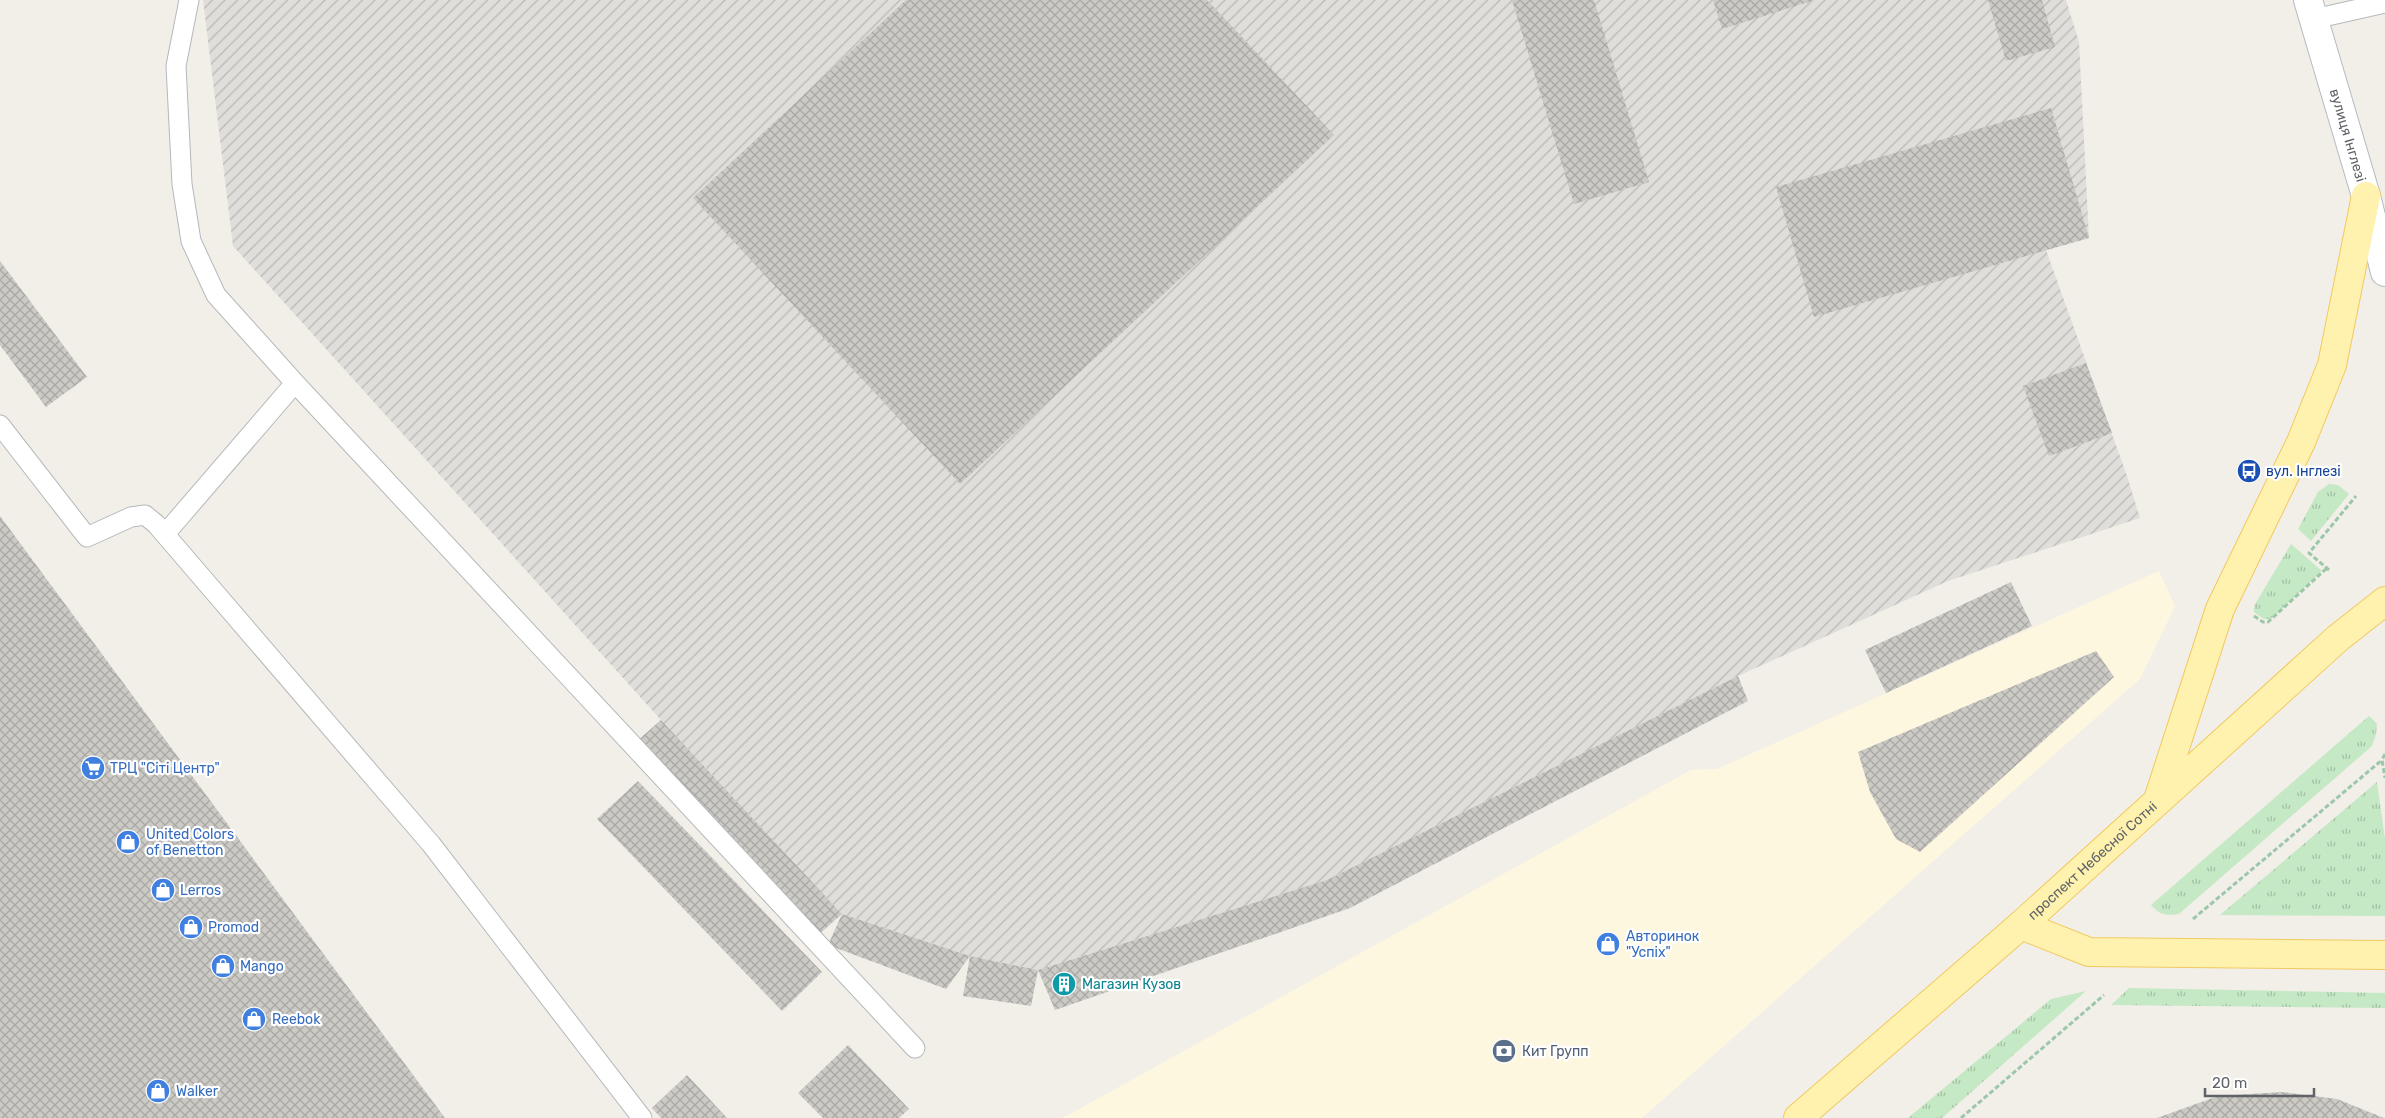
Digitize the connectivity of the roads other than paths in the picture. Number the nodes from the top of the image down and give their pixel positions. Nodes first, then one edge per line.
1 (189, 0) edge
2 (2385, 3) edge
3 (2311, 10) edge
4 (2366, 196) junction
5 (2385, 272) edge
6 (295, 383) junction
7 (0, 425) edge
8 (165, 534) junction
9 (2385, 601) edge
10 (2158, 801) junction
11 (2021, 925) junction
12 (2385, 955) edge
13 (916, 1048) dead end
14 (642, 1118) edge
15 (1798, 1118) edge

1 - 6 lane
2 - 3 lane
3 - 4 main road, вулиця Інглезі
4 - 5 main road, вулиця Інглезі
4 - 10 main road
6 - 8 lane
6 - 13 lane
7 - 8 lane
8 - 14 lane
9 - 10 main road, проспект Небесної Сотні
10 - 11 main road, проспект Небесної Сотні
11 - 12 main road
11 - 15 main road, проспект Небесної Сотні

